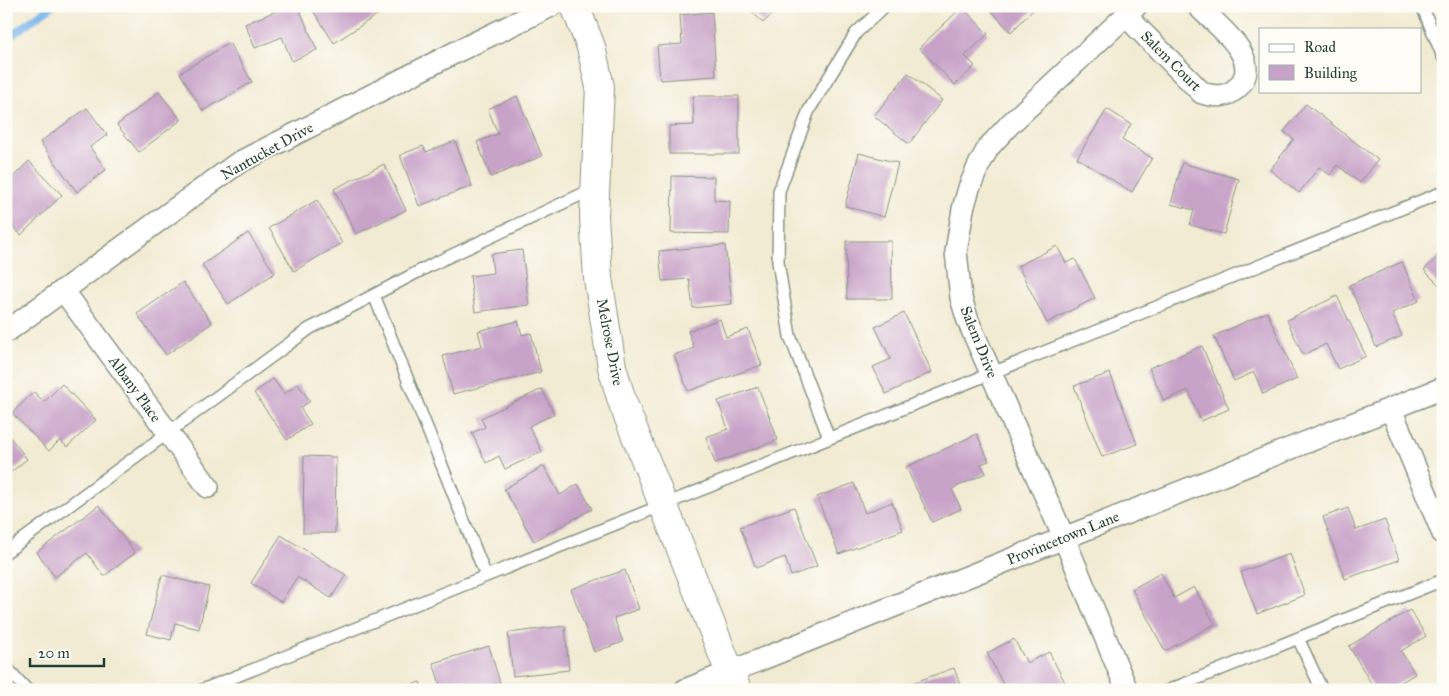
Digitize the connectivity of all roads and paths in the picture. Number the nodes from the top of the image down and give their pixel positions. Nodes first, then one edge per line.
1 (551, 6) edge
2 (575, 6) edge
3 (884, 6) edge
4 (1198, 6) edge
5 (1422, 6) edge
6 (1131, 11) edge
7 (1443, 57) edge
8 (596, 188) junction
9 (1443, 192) edge
10 (63, 290) junction
11 (374, 295) junction
12 (6, 332) edge
13 (991, 373) junction
14 (1443, 388) edge
15 (1391, 409) junction
16 (168, 432) junction
17 (829, 438) junction
18 (208, 487) dead end
19 (663, 504) junction
20 (1443, 534) edge
21 (1064, 538) junction
22 (6, 552) edge
23 (486, 576) junction
24 (1443, 580) edge
25 (1298, 638) junction
26 (6, 667) edge
27 (734, 681) edge
28 (27, 690) edge
29 (202, 690) edge
30 (685, 690) edge
31 (1127, 690) edge
32 (1170, 690) edge
33 (1322, 690) edge

1 - 10 street, Nantucket Drive
2 - 8 street, Melrose Drive
3 - 17 lane
4 - 6 street, Salem Court
5 - 7 lane
6 - 13 street, Salem Drive
8 - 11 lane
8 - 19 street, Melrose Drive
9 - 13 lane
10 - 12 street, Nantucket Drive
10 - 16 street, Albany Place
11 - 16 lane
11 - 23 lane
13 - 17 lane
13 - 21 street, Salem Drive
14 - 15 street, Provincetown Lane
15 - 20 street
15 - 21 street, Provincetown Lane
16 - 18 street, Albany Place
16 - 22 lane
17 - 19 lane
19 - 23 lane
19 - 27 street, Melrose Drive
21 - 27 street, Provincetown Lane
21 - 31 street, Salem Drive
23 - 29 lane
24 - 25 lane
25 - 32 lane
25 - 33 lane
26 - 28 lane
27 - 30 street, Provincetown Lane

